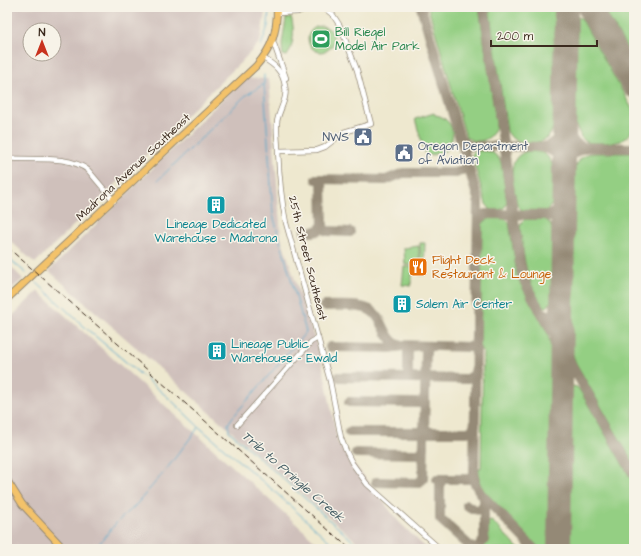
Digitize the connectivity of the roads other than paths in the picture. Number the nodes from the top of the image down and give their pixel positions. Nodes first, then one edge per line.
1 (309, 7) edge
2 (323, 7) edge
3 (277, 10) edge
4 (272, 44) junction
5 (263, 58) junction
6 (285, 85) junction
7 (278, 151) junction
8 (7, 158) edge
9 (114, 201) junction
10 (7, 300) edge
11 (318, 338) junction
12 (237, 425) dead end
13 (7, 480) edge
14 (9, 491) edge
15 (64, 549) edge
16 (440, 549) edge

1 - 3 street
2 - 7 street
3 - 4 main road
4 - 5 main road, Madrona Avenue Southeast
4 - 6 street, 25th Street Southeast
5 - 6 street
5 - 9 main road, Madrona Avenue Southeast
6 - 7 street, 25th Street Southeast
7 - 11 street, 25th Street Southeast
8 - 9 street
9 - 10 main road, Madrona Avenue Southeast
11 - 12 street
11 - 16 street, 25th Street Southeast
13 - 14 main road
14 - 15 main road

